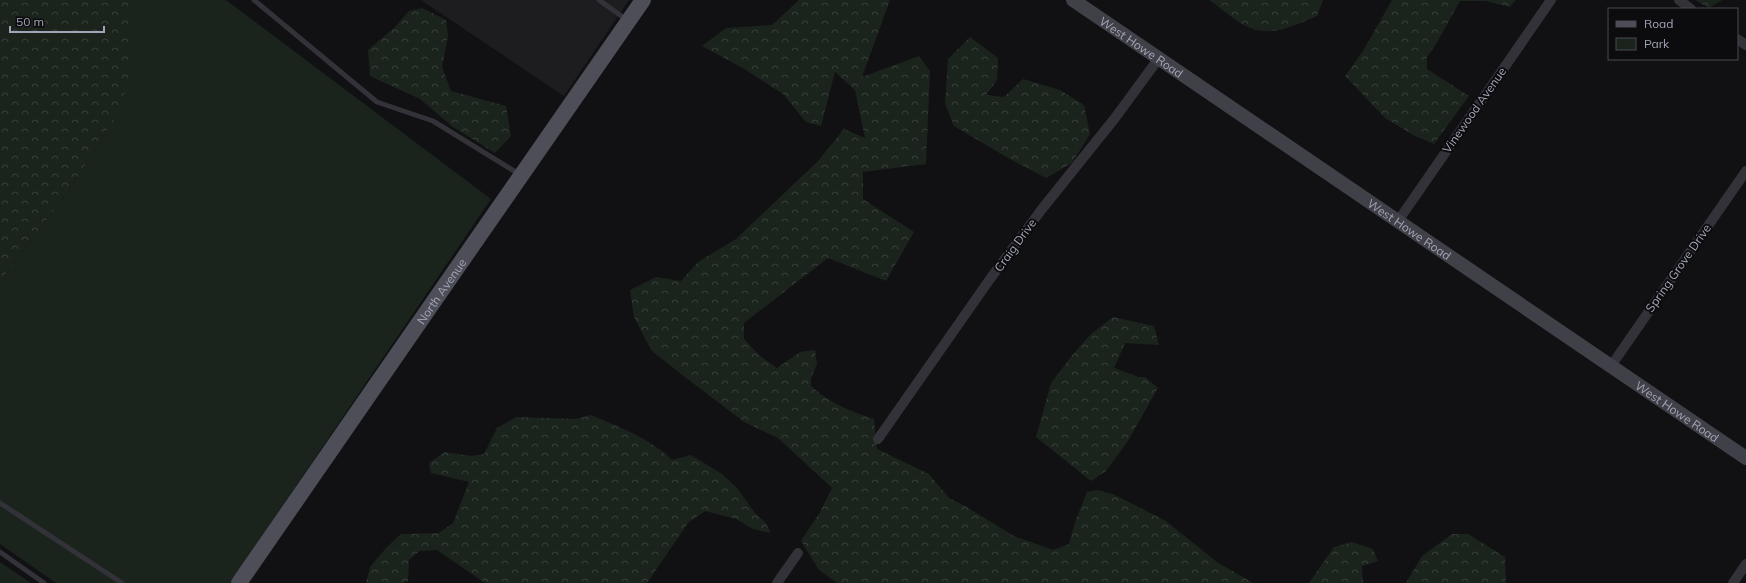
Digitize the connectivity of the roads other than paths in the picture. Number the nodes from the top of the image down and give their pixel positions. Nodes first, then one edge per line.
1 (254, 0) edge
2 (599, 0) edge
3 (644, 0) edge
4 (1073, 0) edge
5 (1551, 0) edge
6 (1679, 0) edge
7 (1690, 8) edge
8 (629, 21) junction
9 (1159, 58) junction
10 (1746, 171) edge
11 (521, 176) junction
12 (1398, 221) junction
13 (1611, 366) junction
14 (878, 439) dead end
15 (1746, 458) edge
16 (0, 503) edge
17 (0, 552) edge
18 (798, 553) dead end
19 (1746, 564) edge
20 (44, 583) edge
21 (122, 583) edge
22 (239, 583) edge
23 (777, 583) edge
24 (1733, 583) edge

1 - 11 lane
2 - 8 lane
3 - 8 main road, North Avenue
4 - 9 main road, West Howe Road
5 - 12 street, Vinewood Avenue
6 - 7 street
8 - 11 main road, North Avenue
9 - 12 main road, West Howe Road
9 - 14 street, Craig Drive
10 - 13 street, Spring Grove Drive
11 - 22 main road, North Avenue
12 - 13 main road, West Howe Road
13 - 15 main road, West Howe Road
16 - 21 lane
17 - 20 lane
18 - 23 street
19 - 24 street

